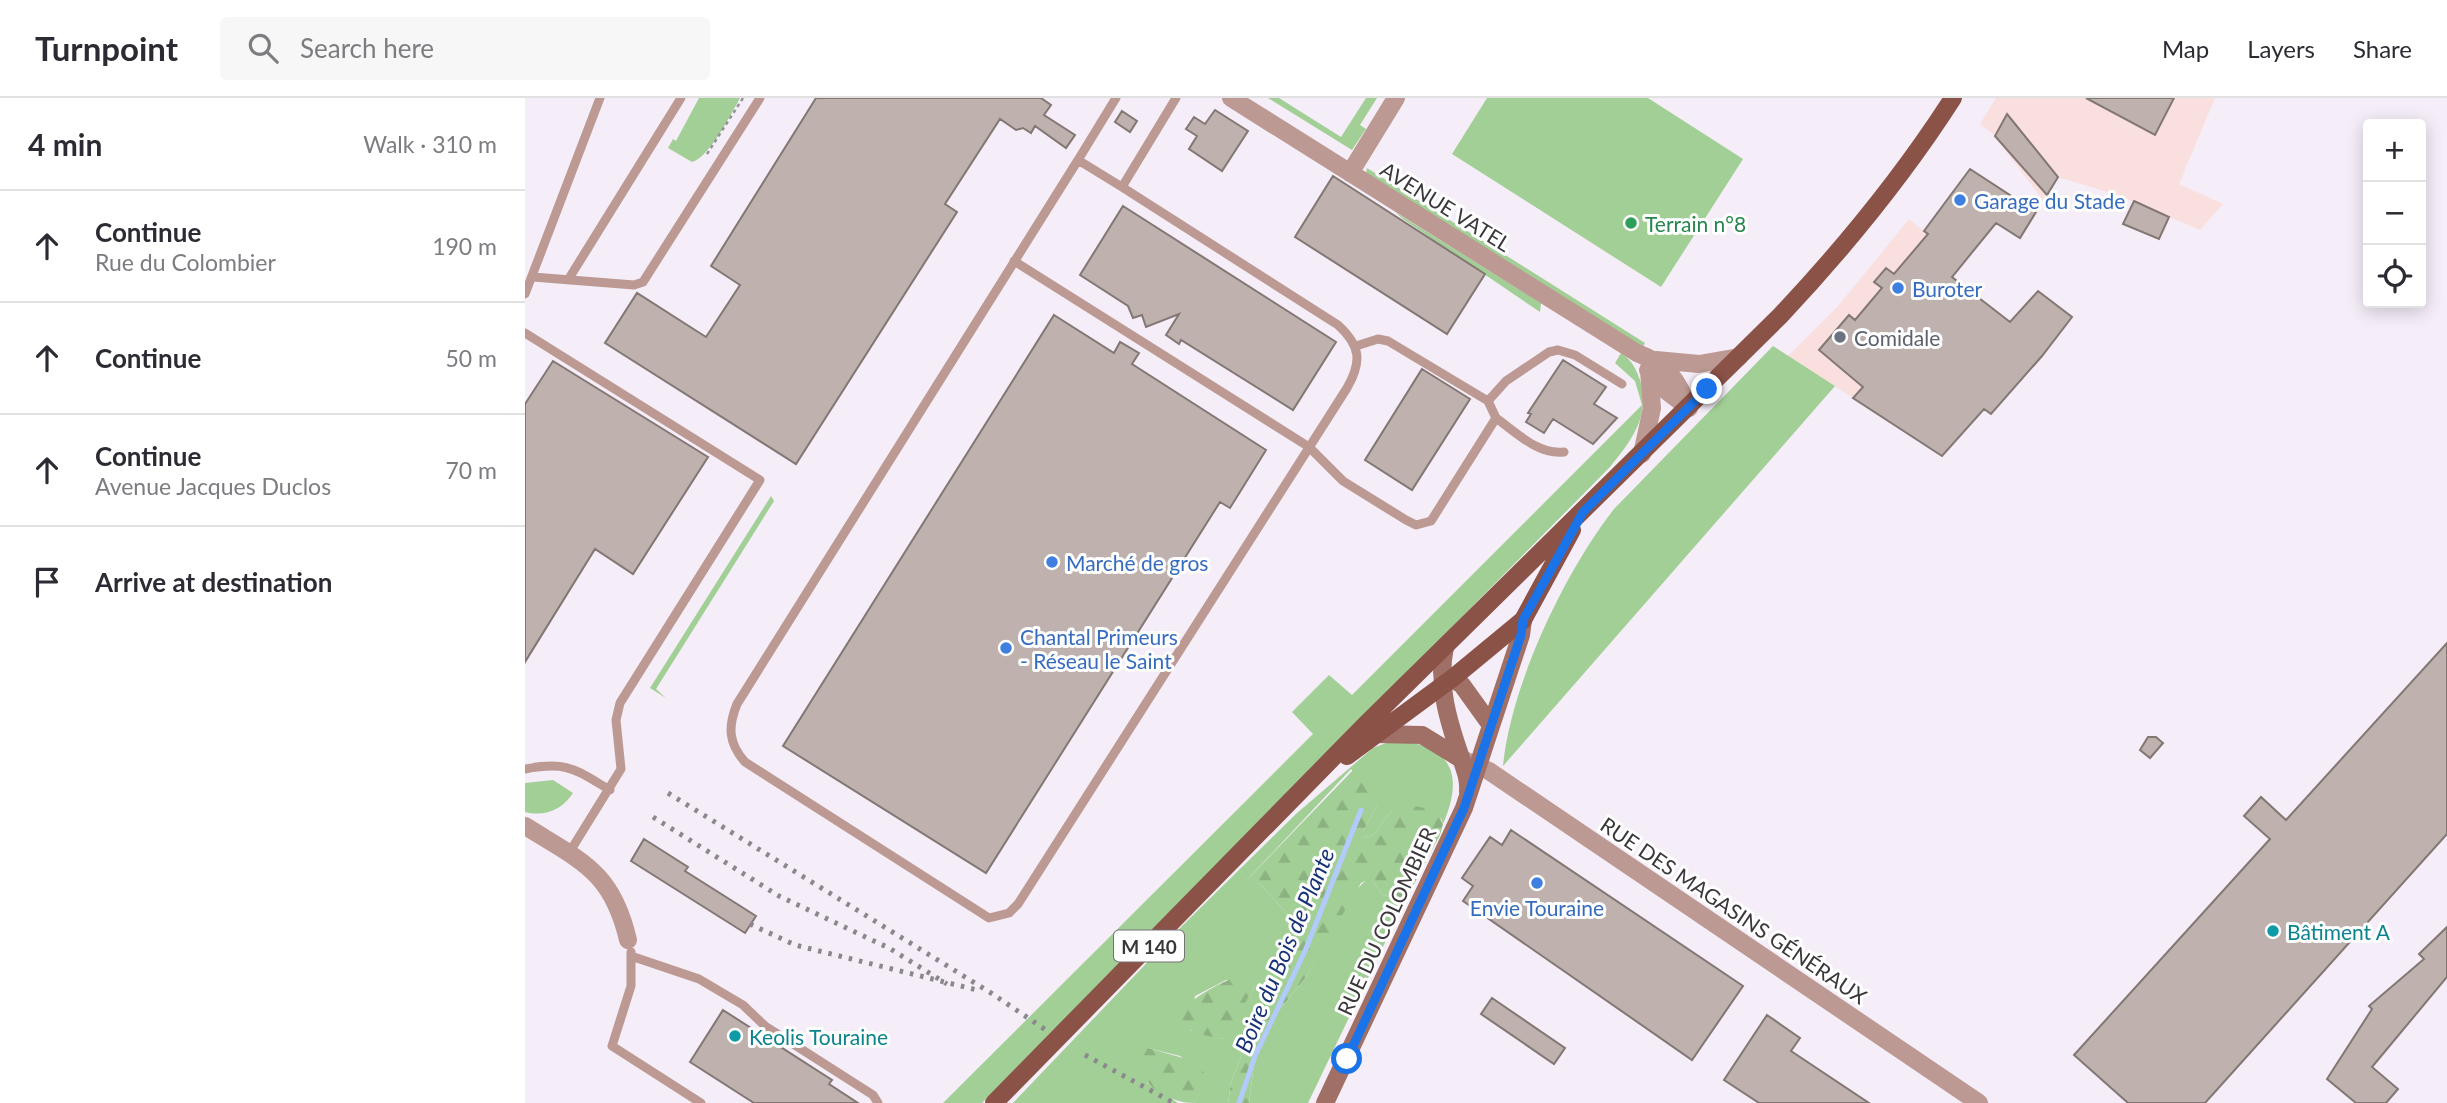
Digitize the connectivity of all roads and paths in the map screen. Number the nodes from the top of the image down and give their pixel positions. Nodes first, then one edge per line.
1 (600, 98) edge
2 (681, 98) edge
3 (743, 98) edge
4 (760, 98) edge
5 (1116, 98) edge
6 (1176, 98) edge
7 (1231, 98) edge
8 (1397, 98) edge
9 (1953, 98) edge
10 (703, 160) dead end
11 (1078, 160) junction
12 (1350, 173) junction
13 (1122, 187) junction
14 (1014, 261) junction
15 (533, 277) junction
16 (568, 280) junction
17 (525, 294) edge
18 (525, 333) edge
19 (1356, 345) junction
20 (1739, 357) junction
21 (1653, 366) junction
22 (1622, 384) dead end
23 (1488, 401) junction
24 (1689, 408) junction
25 (1496, 418) junction
26 (1309, 447) junction
27 (1565, 452) dead end
28 (1641, 454) junction
29 (1583, 512) junction
30 (1523, 620) junction
31 (1445, 647) junction
32 (1419, 673) junction
33 (1446, 678) junction
34 (1490, 724) junction
35 (1376, 734) junction
36 (1461, 759) junction
37 (1480, 765) junction
38 (525, 769) edge
39 (1303, 789) junction
40 (610, 790) junction
41 (1468, 796) junction
42 (525, 826) edge
43 (569, 853) junction
44 (630, 948) junction
45 (701, 1103) edge
46 (878, 1103) edge
47 (994, 1103) edge
48 (1325, 1103) edge
49 (1979, 1103) edge

1 - 15 lane
2 - 16 lane
3 - 10 path
4 - 16 lane
5 - 11 lane
6 - 13 lane
7 - 12 street, AVENUE VATEL
8 - 12 street
9 - 20 main road
11 - 13 lane
11 - 14 lane
12 - 21 street, AVENUE VATEL
13 - 19 lane
14 - 26 lane
14 - 26 lane
15 - 16 lane
15 - 17 lane
18 - 40 lane
19 - 23 lane
19 - 26 lane
20 - 21 street
20 - 24 main road
21 - 24 street, AVENUE VATEL
21 - 28 street
22 - 23 lane
23 - 25 lane
24 - 28 main road
25 - 26 lane
25 - 27 lane
28 - 29 main road
29 - 30 main road, M 140
29 - 31 main road, M 140
30 - 33 main road, M 140
30 - 34 main road, RUE DU COLOMBIER
31 - 32 main road, M 140
31 - 33 main road
32 - 33 main road
32 - 39 main road, M 140
33 - 34 main road
33 - 35 main road, M 140
33 - 36 main road
34 - 37 main road, RUE DU COLOMBIER
35 - 36 main road
35 - 39 main road, M 140
36 - 37 street, RUE DES MAGASINS GÉNÉRAUX
36 - 41 main road
37 - 41 main road, RUE DU COLOMBIER
37 - 49 street, RUE DES MAGASINS GÉNÉRAUX
38 - 40 lane
39 - 47 main road, M 140
40 - 43 lane
41 - 48 main road, RUE DU COLOMBIER
42 - 43 street
43 - 44 street
44 - 45 lane
44 - 46 lane

